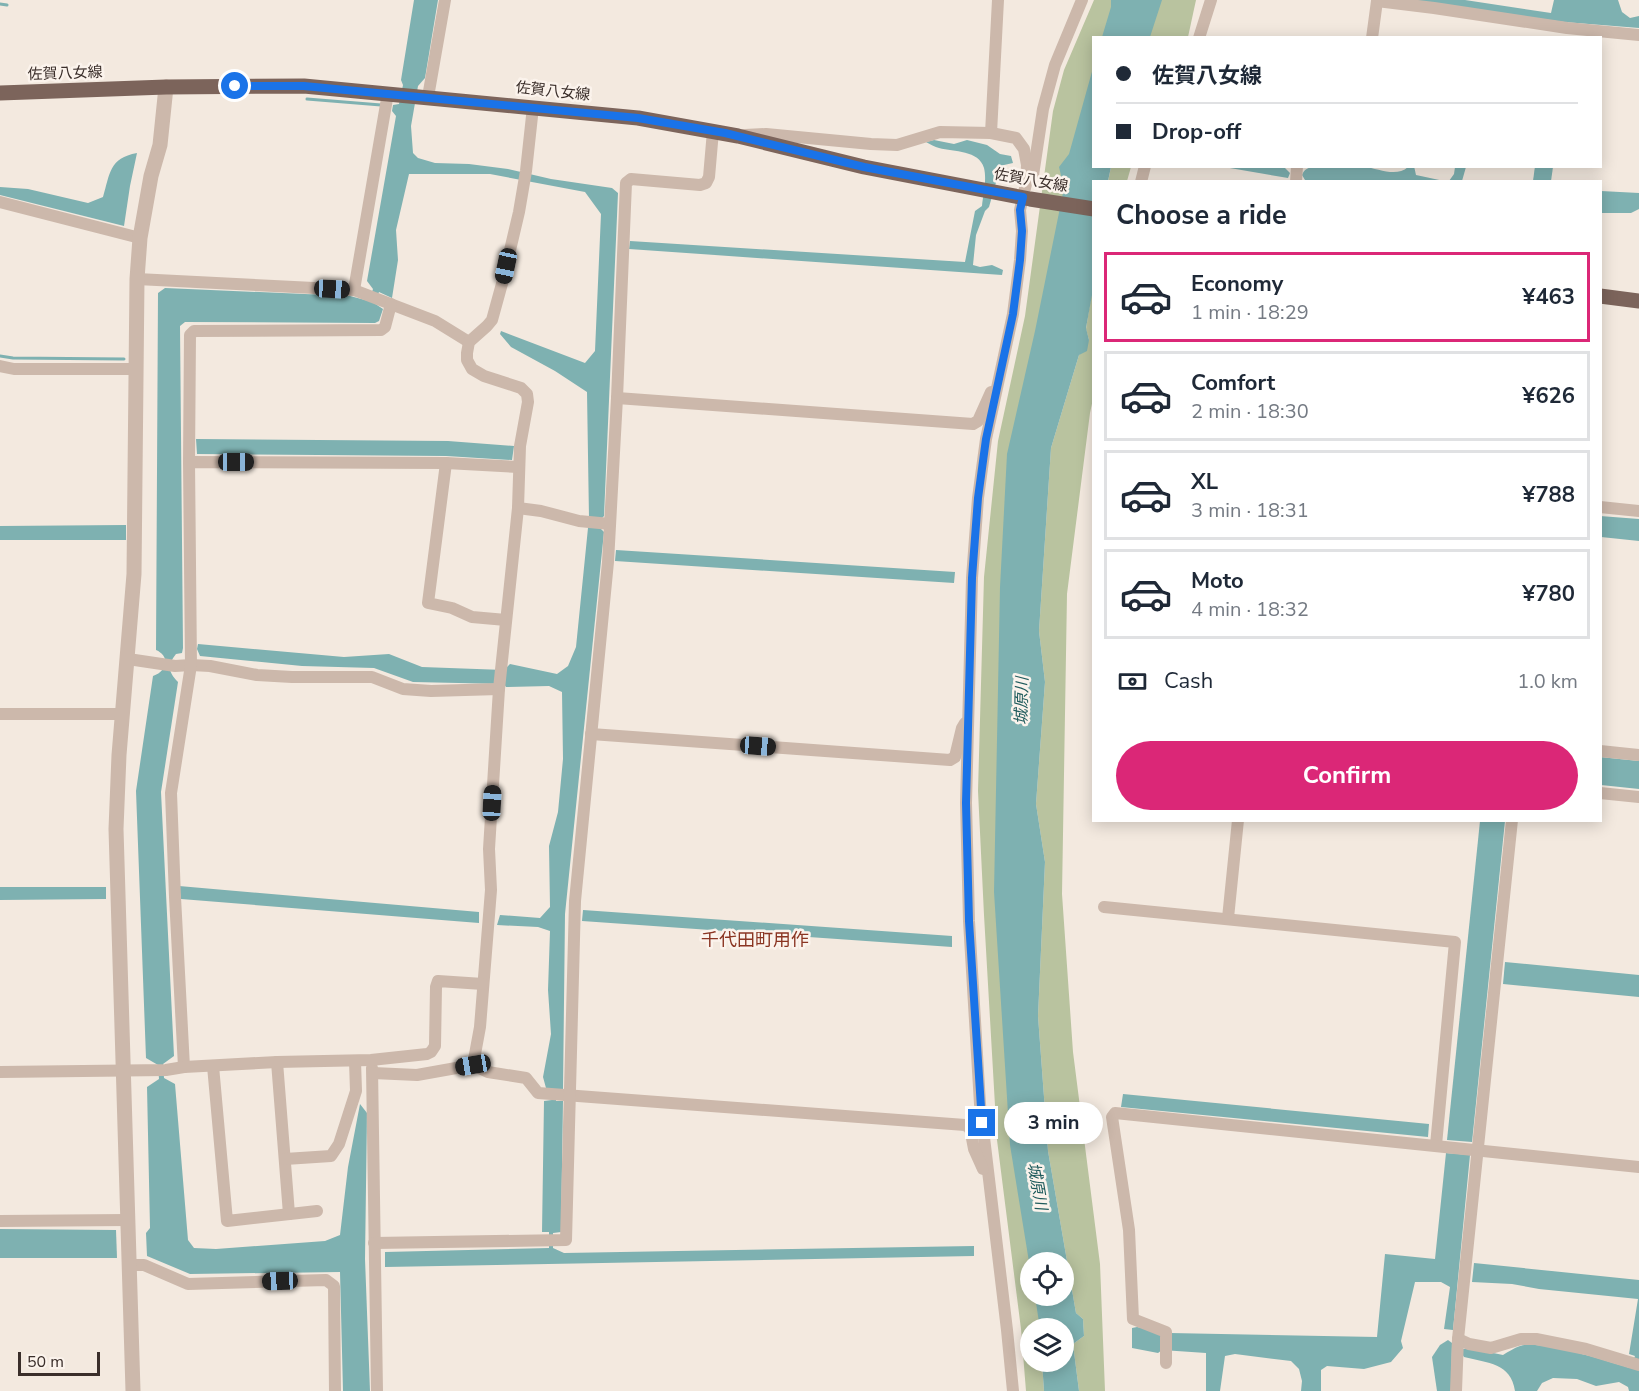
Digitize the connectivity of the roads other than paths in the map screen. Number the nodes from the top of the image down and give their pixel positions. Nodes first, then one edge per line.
1 (446, 0) edge
2 (998, 0) edge
3 (1082, 0) edge
4 (1211, 0) edge
5 (1372, 1) edge
6 (1639, 35) edge
7 (1201, 36) edge
8 (1372, 36) edge
9 (166, 87) junction
10 (0, 93) edge
11 (393, 94) junction
12 (424, 97) junction
13 (533, 107) junction
14 (713, 131) junction
15 (992, 133) junction
16 (738, 136) junction
17 (1027, 198) junction
18 (0, 201) edge
19 (1092, 209) edge
20 (140, 238) junction
21 (137, 279) junction
22 (354, 290) junction
23 (1602, 296) edge
24 (1639, 301) edge
25 (391, 304) junction
26 (469, 342) junction
27 (0, 366) edge
28 (136, 369) junction
29 (998, 386) junction
30 (617, 398) junction
31 (189, 462) junction
32 (446, 463) junction
33 (519, 467) junction
34 (1602, 507) edge
35 (518, 508) junction
36 (1639, 511) edge
37 (602, 523) junction
38 (506, 620) junction
39 (128, 659) junction
40 (191, 665) junction
41 (499, 687) junction
42 (0, 714) edge
43 (122, 714) junction
44 (969, 717) junction
45 (591, 734) junction
46 (1602, 751) edge
47 (1639, 755) edge
48 (1602, 793) edge
49 (1639, 797) edge
50 (1238, 822) edge
51 (1512, 822) edge
52 (1104, 907) dead end
53 (1228, 918) junction
54 (483, 984) junction
55 (356, 1061) junction
56 (277, 1062) junction
57 (213, 1065) junction
58 (473, 1065) junction
59 (184, 1067) junction
60 (372, 1067) junction
61 (123, 1071) junction
62 (0, 1072) edge
63 (571, 1096) junction
64 (1436, 1145) junction
65 (1479, 1149) junction
66 (285, 1159) junction
67 (1639, 1167) edge
68 (988, 1180) junction
69 (317, 1211) dead end
70 (289, 1214) junction
71 (128, 1220) junction
72 (0, 1221) edge
73 (374, 1244) junction
74 (129, 1265) junction
75 (1458, 1339) junction
76 (1166, 1363) dead end
77 (1635, 1364) edge
78 (133, 1391) edge
79 (335, 1391) edge
80 (377, 1391) edge
81 (1013, 1391) edge
82 (1456, 1391) edge

1 - 12 street
2 - 15 street
3 - 17 street
4 - 7 street
5 - 6 street
5 - 8 street
9 - 10 main road, 佐賀八女線
9 - 11 main road, 佐賀八女線
9 - 20 street
11 - 12 main road, 佐賀八女線
11 - 22 street
12 - 13 main road, 佐賀八女線
13 - 14 main road, 佐賀八女線
13 - 26 street
14 - 16 main road, 佐賀八女線
14 - 30 street
15 - 16 street
15 - 17 street
16 - 17 main road, 佐賀八女線
17 - 19 main road, 佐賀八女線
17 - 29 street
18 - 20 street
20 - 21 street
21 - 22 street
21 - 28 street
22 - 25 street
23 - 24 main road
25 - 26 street
25 - 31 street
26 - 33 street
27 - 28 street
28 - 39 street
29 - 30 street
29 - 44 street
30 - 37 street
31 - 32 street
31 - 40 street
32 - 33 street
32 - 38 street
33 - 35 street
34 - 36 street
35 - 37 street
35 - 38 street
37 - 45 street
38 - 41 street
39 - 40 street
39 - 43 street
40 - 41 street
40 - 59 street
41 - 54 street
42 - 43 street
43 - 61 street
44 - 45 street
44 - 68 street
45 - 63 street
46 - 47 street
48 - 49 street
50 - 53 street
51 - 65 street
52 - 53 street
53 - 64 street
54 - 58 street
54 - 60 street
55 - 56 street
55 - 60 street
55 - 66 street
56 - 57 street
56 - 66 street
57 - 59 street
57 - 70 street
58 - 60 street
58 - 63 street
59 - 61 street
60 - 73 street
61 - 62 street
61 - 71 street
63 - 68 street
63 - 73 street
64 - 65 street
64 - 76 street
65 - 67 street
65 - 75 street
66 - 70 street
68 - 81 street
69 - 70 street
71 - 72 street
71 - 74 street
73 - 80 street
74 - 78 street
74 - 79 street
75 - 77 street
75 - 82 street

